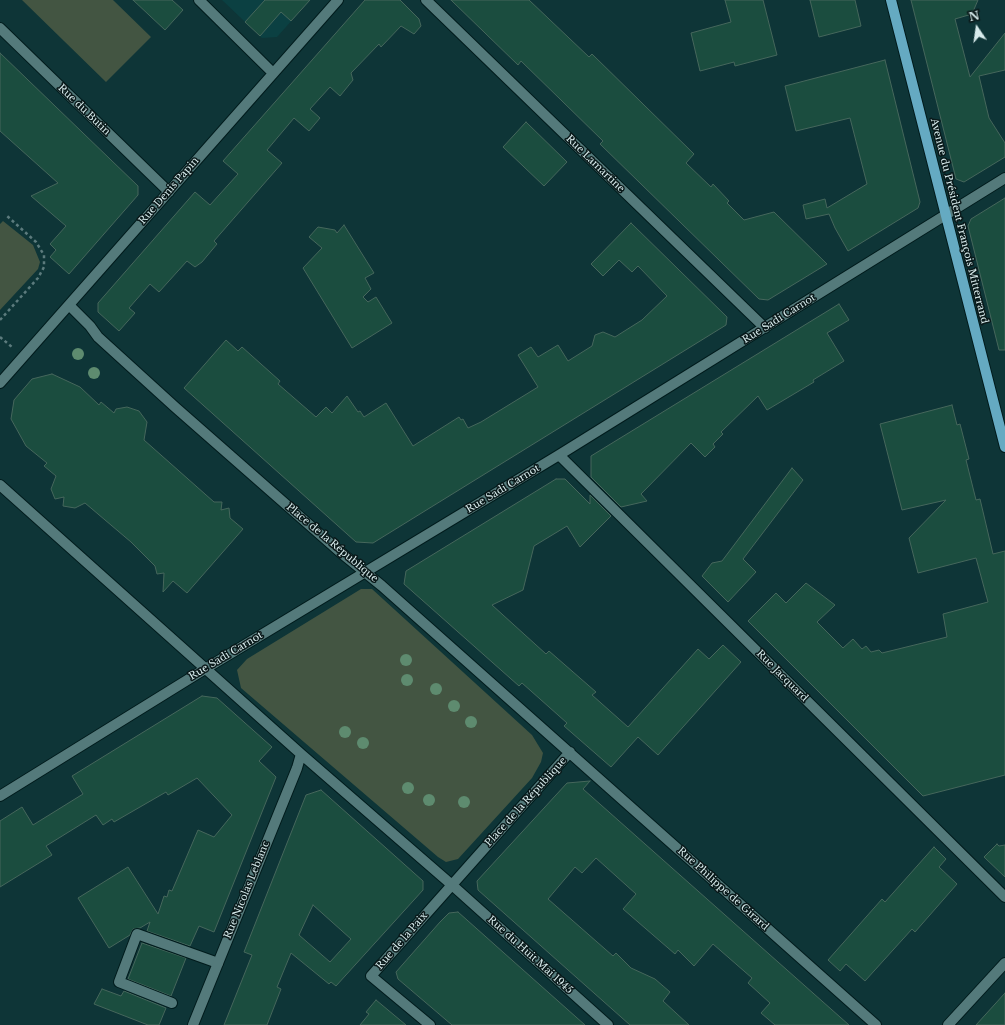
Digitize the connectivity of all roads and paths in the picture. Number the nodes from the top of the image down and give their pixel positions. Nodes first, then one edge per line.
1 (199, 0) edge
2 (338, 0) edge
3 (426, 0) edge
4 (891, 0) edge
5 (0, 28) edge
6 (273, 73) junction
7 (1005, 178) edge
8 (169, 192) junction
9 (945, 214) junction
10 (6, 215) dead end
11 (69, 305) junction
12 (0, 320) edge
13 (766, 328) junction
14 (0, 383) edge
15 (1005, 447) edge
16 (559, 455) junction
17 (0, 485) edge
18 (367, 572) junction
19 (205, 669) junction
20 (570, 752) junction
21 (300, 754) junction
22 (0, 796) edge
23 (452, 885) junction
24 (1005, 897) edge
25 (218, 963) junction
26 (1005, 963) edge
27 (172, 1003) dead end
28 (193, 1025) edge
29 (430, 1025) edge
30 (608, 1025) edge
31 (876, 1025) edge
32 (948, 1025) edge

1 - 6 street
2 - 6 street, Rue Denis Papin
3 - 13 street, Rue Lamartine
4 - 9 main road, Avenue du Président François Mitterrand
5 - 8 street, Rue du Butin
6 - 8 street, Rue Denis Papin
7 - 9 street, Rue Sadi Carnot
8 - 11 street, Rue Denis Papin
9 - 13 street, Rue Sadi Carnot
9 - 15 main road, Avenue du Président François Mitterrand
10 - 12 path
11 - 14 street, Rue Denis Papin
11 - 18 street, Place de la République
13 - 16 street, Rue Sadi Carnot
16 - 18 street, Rue Sadi Carnot
16 - 24 street, Rue Jacquard
17 - 19 street
18 - 19 street, Rue Sadi Carnot
18 - 20 street, Place de la République
19 - 21 street
19 - 22 street, Rue Sadi Carnot
20 - 23 street, Place de la République
20 - 31 street, Rue Philippe de Girard
21 - 23 street
21 - 25 street, Rue Nicolas Leblanc
23 - 29 street, Rue de la Paix
23 - 30 street, Rue du Huit Mai 1945
25 - 27 street
25 - 28 street, Rue Nicolas Leblanc
26 - 32 street

